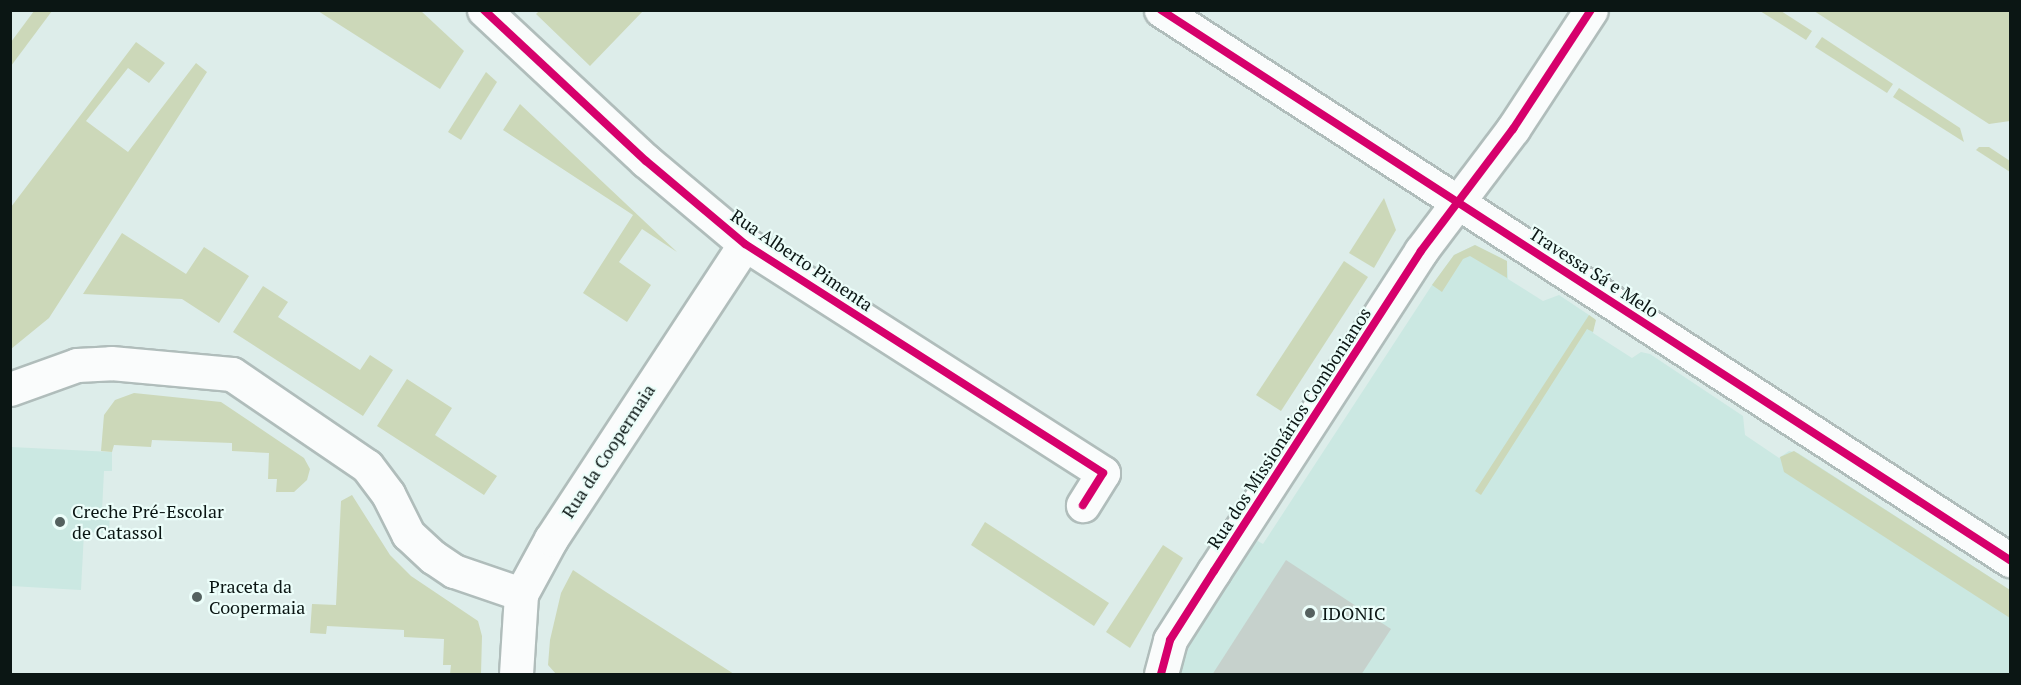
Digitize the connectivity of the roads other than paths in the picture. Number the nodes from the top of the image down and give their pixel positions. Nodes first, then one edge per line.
1 (484, 10) edge
2 (1161, 10) edge
3 (1591, 10) edge
4 (1457, 204) junction
5 (745, 244) junction
6 (10, 389) edge
7 (1083, 505) dead end
8 (2010, 560) edge
9 (521, 594) junction
10 (516, 675) edge
11 (1161, 675) edge

1 - 5 street, Rua Alberto Pimenta
2 - 4 street, Travessa Sá e Melo
3 - 4 street, Rua dos Missionários Combonianos
4 - 8 street, Travessa Sá e Melo
4 - 11 street, Rua dos Missionários Combonianos
5 - 7 street, Rua Alberto Pimenta
5 - 9 street, Rua da Coopermaia
6 - 9 street
9 - 10 street, Rua da Coopermaia

